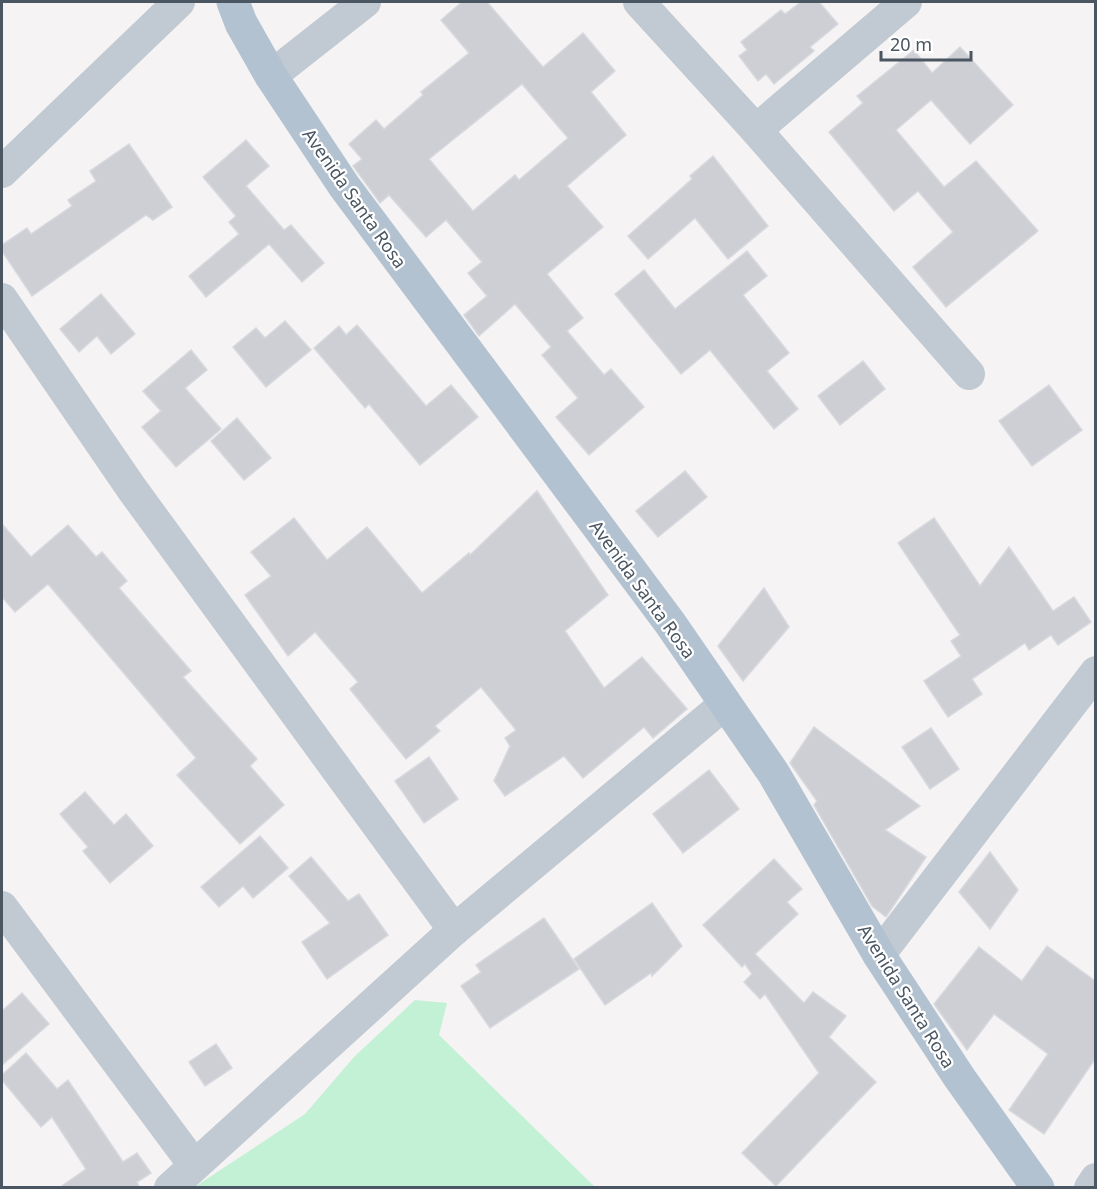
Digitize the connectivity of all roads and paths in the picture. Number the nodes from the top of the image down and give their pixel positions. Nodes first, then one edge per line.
1 (179, 2) edge
2 (233, 2) edge
3 (365, 2) edge
4 (639, 2) edge
5 (906, 2) edge
6 (271, 76) junction
7 (756, 130) junction
8 (2, 172) edge
9 (2, 299) edge
10 (969, 374) dead end
11 (1095, 672) edge
12 (726, 704) junction
13 (2, 907) edge
14 (454, 930) junction
15 (879, 955) junction
16 (194, 1165) junction
17 (1095, 1179) edge
18 (170, 1188) edge
19 (1038, 1188) edge
20 (1090, 1188) edge

1 - 8 street
2 - 6 main road, Avenida Santa Rosa
3 - 6 street
4 - 7 street
5 - 7 street
6 - 12 main road, Avenida Santa Rosa
7 - 10 street
9 - 14 street
11 - 15 street
12 - 14 street
12 - 15 main road, Avenida Santa Rosa
13 - 16 street
14 - 16 street
15 - 19 main road, Avenida Santa Rosa
16 - 18 street
17 - 20 street

